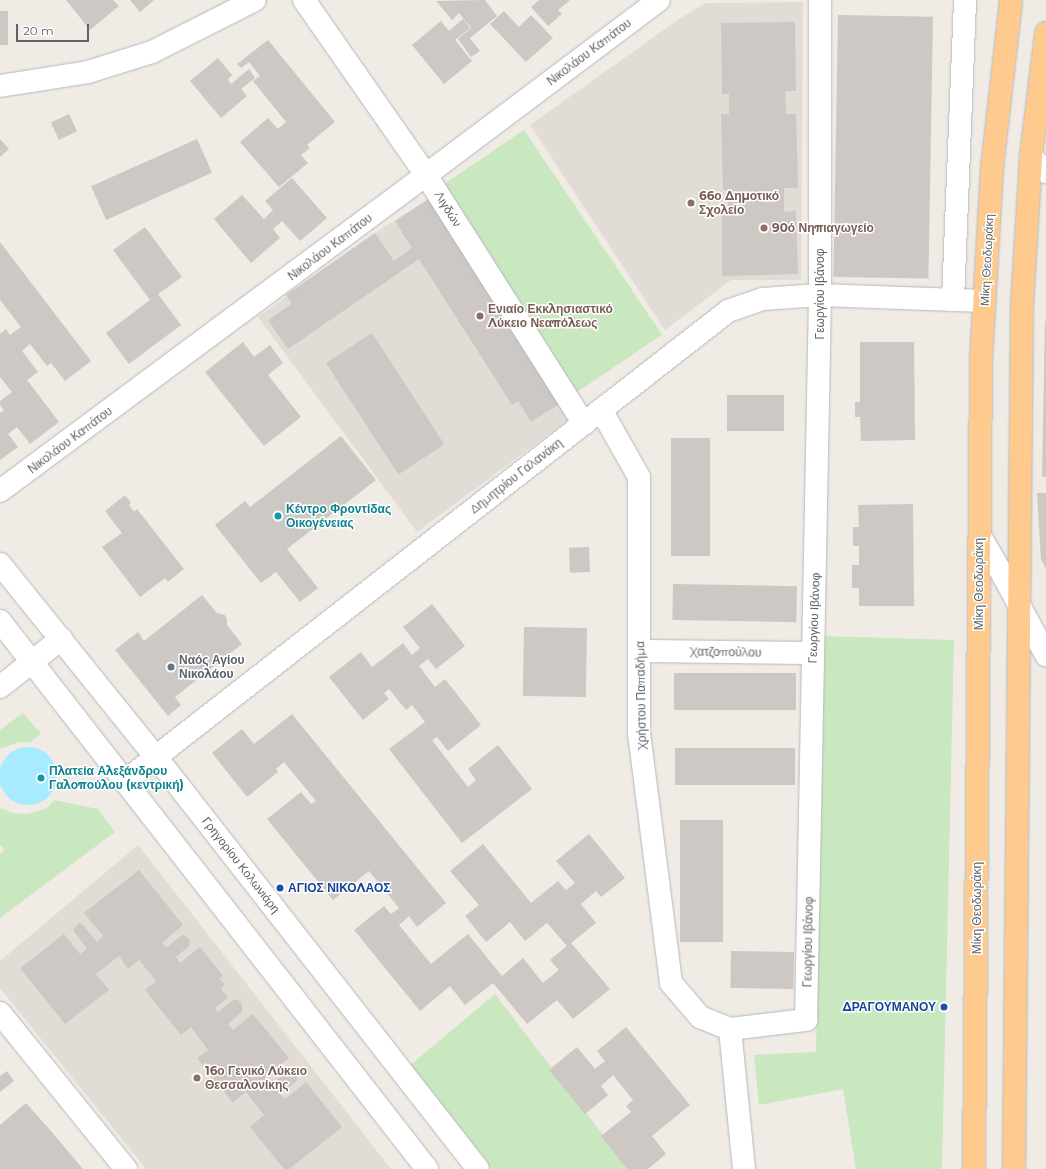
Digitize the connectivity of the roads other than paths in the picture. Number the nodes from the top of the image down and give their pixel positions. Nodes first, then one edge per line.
1 (255, 0) edge
2 (304, 0) edge
3 (659, 0) edge
4 (820, 0) edge
5 (965, 0) edge
6 (1011, 0) edge
7 (1046, 33) edge
8 (0, 86) edge
9 (1031, 156) junction
10 (1046, 172) edge
11 (426, 175) junction
12 (820, 295) junction
13 (953, 300) junction
14 (984, 301) junction
15 (601, 410) junction
16 (584, 424) junction
17 (0, 492) edge
18 (980, 536) junction
19 (0, 564) edge
20 (1018, 602) junction
21 (0, 621) edge
22 (61, 639) junction
23 (640, 651) junction
24 (813, 653) junction
25 (1046, 654) edge
26 (33, 662) junction
27 (0, 687) edge
28 (156, 757) junction
29 (125, 781) junction
30 (0, 1013) edge
31 (730, 1029) junction
32 (126, 1169) edge
33 (427, 1169) edge
34 (478, 1169) edge
35 (744, 1169) edge
36 (974, 1169) edge
37 (1014, 1169) edge

1 - 8 street
2 - 11 street, Λιγδών
3 - 11 street, Νικολάου Καπάτου
4 - 12 street, Γεωργίου Ιβάνοφ
5 - 13 street
6 - 14 highway, Μίκη Θεοδωράκη
7 - 9 highway
9 - 10 street
9 - 20 highway
11 - 16 street, Λιγδών
11 - 17 street, Νικολάου Καπάτου
12 - 13 street, Δημητρίου Γαλανάκη
12 - 15 street, Δημητρίου Γαλανάκη
12 - 24 street, Γεωργίου Ιβάνοφ
13 - 14 street, Δημητρίου Γαλανάκη
14 - 18 highway, Μίκη Θεοδωράκη
15 - 16 street, Δημητρίου Γαλανάκη
15 - 23 street, Χρήστου Παπαδήμα
16 - 28 street, Δημητρίου Γαλανάκη
18 - 20 street
18 - 36 highway, Μίκη Θεοδωράκη
19 - 22 street, Γρηγορίου Κολωνιάρη
20 - 25 street
20 - 37 highway
21 - 26 street
22 - 26 street
22 - 28 street, Γρηγορίου Κολωνιάρη
23 - 24 street, Χατζοπούλου
23 - 31 street, Χρήστου Παπαδήμα
24 - 31 street, Γεωργίου Ιβάνοφ
26 - 27 street
26 - 29 street
28 - 29 street, Δημητρίου Γαλανάκη
28 - 34 street, Γρηγορίου Κολωνιάρη
29 - 33 street
30 - 32 street
31 - 35 street

